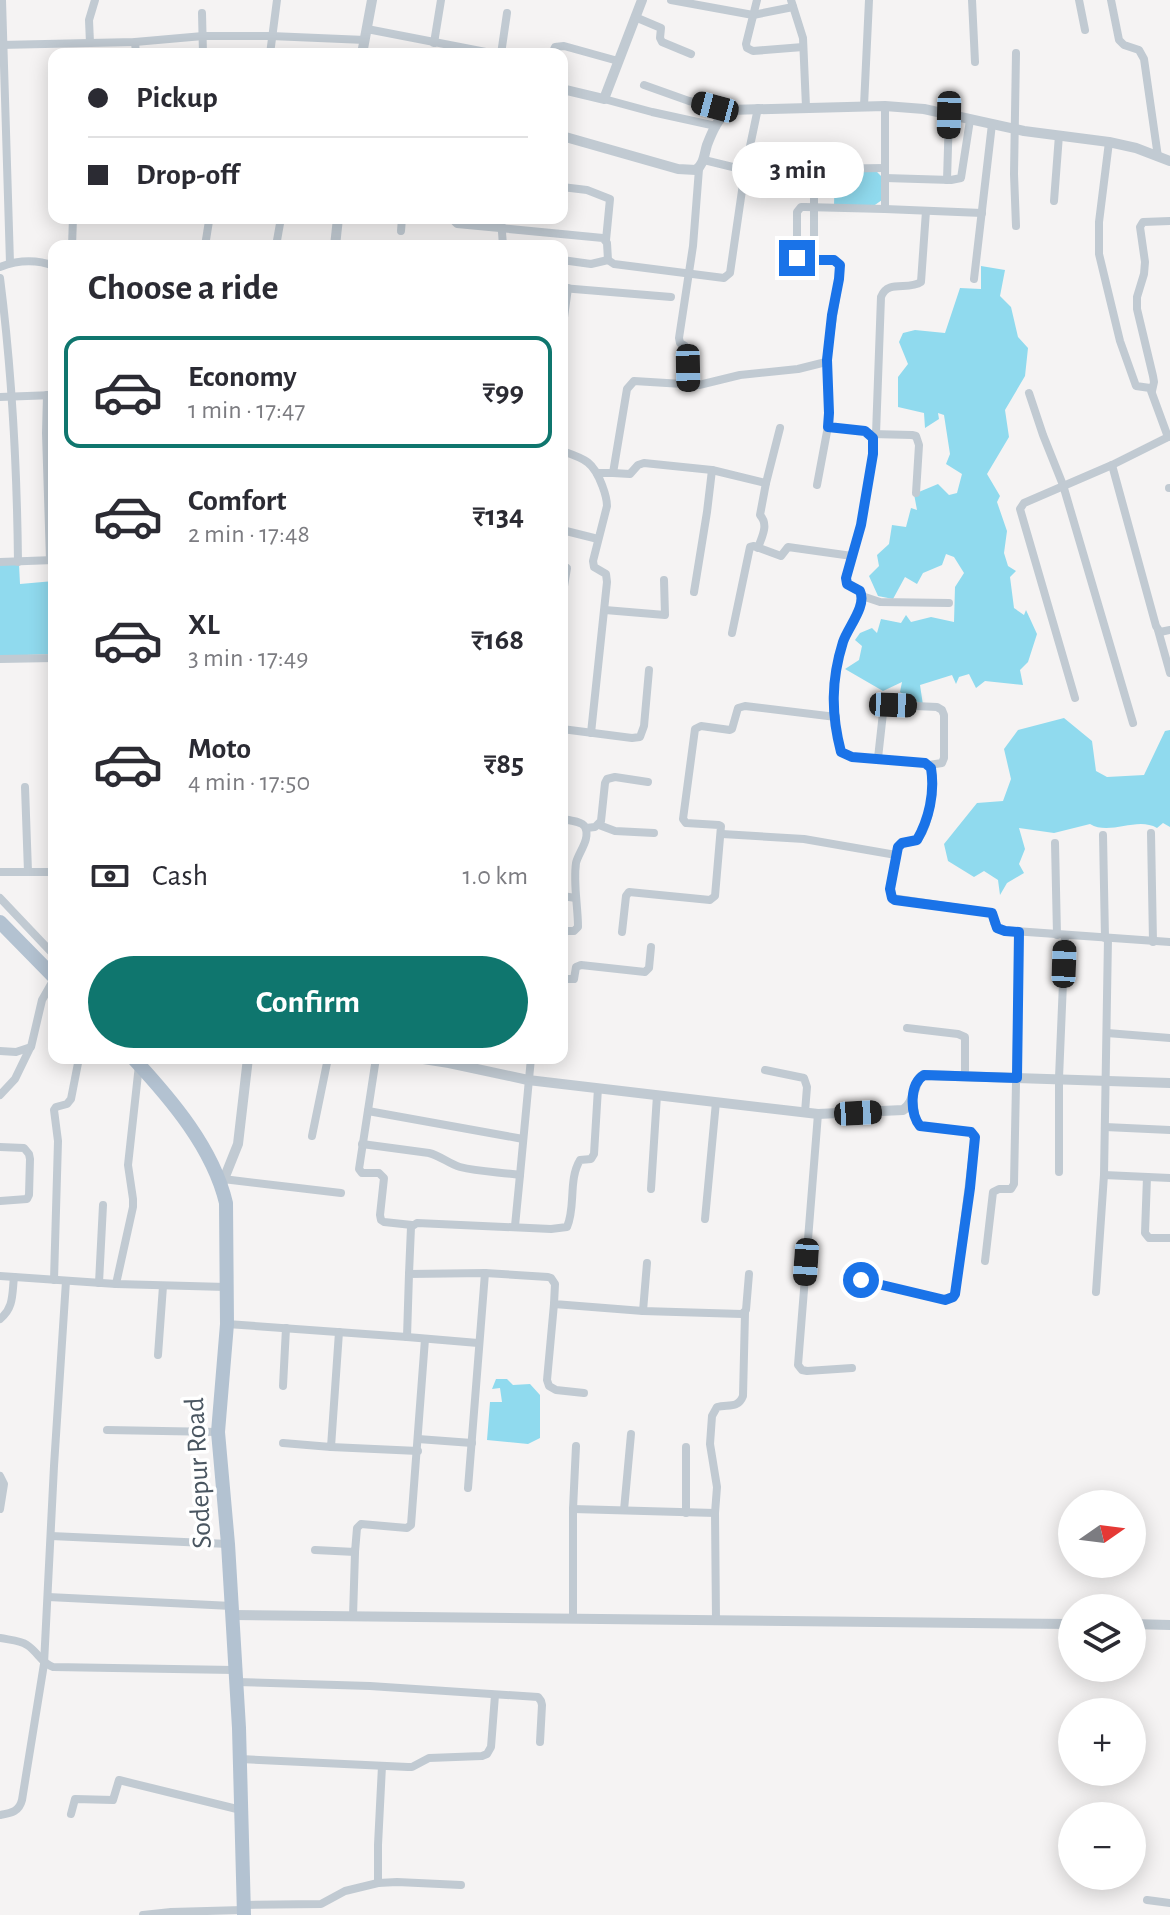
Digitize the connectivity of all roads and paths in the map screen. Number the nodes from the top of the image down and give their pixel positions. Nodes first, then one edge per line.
1 (2, 0) edge
2 (95, 0) edge
3 (277, 0) edge
4 (372, 0) edge
5 (441, 0) edge
6 (642, 0) edge
7 (671, 0) edge
8 (757, 0) edge
9 (869, 0) edge
10 (972, 0) edge
11 (1079, 0) edge
12 (1111, 0) edge
13 (792, 4) edge
14 (202, 13) dead end
15 (507, 13) dead end
16 (753, 15) junction
17 (635, 17) junction
18 (1085, 30) dead end
19 (366, 34) junction
20 (203, 36) junction
21 (271, 36) junction
22 (135, 42) junction
23 (70, 43) junction
24 (90, 43) junction
25 (434, 43) junction
26 (2, 45) edge
27 (803, 47) junction
28 (70, 48) edge
29 (136, 48) edge
30 (203, 48) edge
31 (270, 48) edge
32 (363, 48) edge
33 (463, 48) edge
34 (499, 48) edge
35 (555, 48) edge
36 (1016, 53) dead end
37 (691, 54) dead end
38 (618, 61) junction
39 (975, 62) dead end
40 (644, 85) dead end
41 (568, 90) edge
42 (604, 99) junction
43 (864, 106) junction
44 (885, 106) junction
45 (806, 107) junction
46 (758, 108) junction
47 (729, 110) junction
48 (949, 115) junction
49 (970, 120) junction
50 (992, 124) junction
51 (716, 126) junction
52 (1016, 129) junction
53 (1059, 135) junction
54 (568, 138) edge
55 (1109, 142) junction
56 (1158, 157) junction
57 (1170, 161) edge
58 (702, 165) junction
59 (885, 168) junction
60 (814, 169) junction
61 (745, 170) junction
62 (885, 178) junction
63 (947, 180) junction
64 (568, 188) edge
65 (1054, 201) dead end
66 (814, 207) junction
67 (885, 209) junction
68 (926, 211) junction
69 (982, 213) junction
70 (1170, 221) edge
71 (402, 224) edge
72 (457, 224) edge
73 (502, 224) edge
74 (1016, 226) dead end
75 (503, 230) junction
76 (401, 231) dead end
77 (503, 240) edge
78 (606, 240) junction
79 (608, 260) junction
80 (814, 260) junction
81 (568, 261) edge
82 (10, 263) junction
83 (48, 265) edge
84 (0, 267) edge
85 (689, 273) junction
86 (0, 278) edge
87 (974, 279) dead end
88 (568, 288) edge
89 (671, 297) dead end
90 (827, 360) junction
91 (688, 384) junction
92 (1152, 391) junction
93 (1029, 393) dead end
94 (48, 395) edge
95 (0, 397) edge
96 (12, 397) junction
97 (48, 414) edge
98 (828, 427) junction
99 (780, 428) dead end
100 (873, 434) junction
101 (1169, 437) edge
102 (568, 453) edge
103 (1112, 465) junction
104 (712, 470) junction
105 (597, 473) junction
106 (613, 473) junction
107 (48, 475) edge
108 (766, 483) junction
109 (817, 485) dead end
110 (1063, 485) junction
111 (916, 493) dead end
112 (568, 532) edge
113 (598, 539) junction
114 (758, 548) junction
115 (852, 556) junction
116 (48, 560) edge
117 (0, 562) edge
118 (18, 562) junction
119 (664, 580) dead end
120 (694, 592) dead end
121 (862, 596) junction
122 (949, 603) dead end
123 (605, 610) junction
124 (1158, 630) junction
125 (1170, 630) edge
126 (732, 633) dead end
127 (48, 658) edge
128 (0, 659) edge
129 (649, 670) dead end
130 (1170, 673) edge
131 (1075, 698) dead end
132 (836, 717) junction
133 (1133, 723) dead end
134 (568, 730) edge
135 (591, 733) junction
136 (878, 758) junction
137 (929, 765) junction
138 (648, 782) dead end
139 (25, 787) dead end
140 (568, 820) edge
141 (599, 825) junction
142 (586, 828) junction
143 (654, 833) dead end
144 (1151, 833) dead end
145 (722, 834) junction
146 (1103, 835) dead end
147 (1055, 843) dead end
148 (896, 855) junction
149 (0, 872) edge
150 (28, 872) junction
151 (48, 872) edge
152 (568, 897) edge
153 (0, 898) edge
154 (576, 898) junction
155 (0, 922) edge
156 (568, 931) edge
157 (622, 932) dead end
158 (1019, 932) junction
159 (1061, 935) junction
160 (1107, 938) junction
161 (1153, 942) junction
162 (1170, 942) edge
163 (651, 947) dead end
164 (48, 954) edge
165 (48, 955) edge
166 (568, 979) edge
167 (48, 989) edge
168 (907, 1028) dead end
169 (1107, 1033) junction
170 (1170, 1038) edge
171 (31, 1047) junction
172 (0, 1051) edge
173 (78, 1064) edge
174 (136, 1064) edge
175 (139, 1064) edge
176 (247, 1064) edge
177 (327, 1064) edge
178 (375, 1064) edge
179 (466, 1064) edge
180 (530, 1064) edge
181 (765, 1070) dead end
182 (965, 1077) junction
183 (1017, 1078) junction
184 (1059, 1078) junction
185 (528, 1080) junction
186 (1105, 1081) junction
187 (1170, 1083) edge
188 (598, 1088) junction
189 (0, 1095) edge
190 (657, 1095) junction
191 (913, 1098) junction
192 (716, 1102) junction
193 (368, 1111) junction
194 (805, 1112) junction
195 (818, 1114) junction
196 (1105, 1127) junction
197 (1170, 1130) edge
198 (312, 1136) dead end
199 (523, 1139) junction
200 (362, 1144) junction
201 (0, 1147) edge
202 (1059, 1172) dead end
203 (520, 1175) junction
204 (1104, 1175) junction
205 (1147, 1177) junction
206 (1170, 1178) edge
207 (222, 1182) junction
208 (651, 1189) dead end
209 (341, 1193) dead end
210 (0, 1201) edge
211 (103, 1205) dead end
212 (705, 1219) dead end
213 (412, 1225) junction
214 (515, 1226) junction
215 (1170, 1238) edge
216 (985, 1261) dead end
217 (647, 1263) dead end
218 (485, 1273) junction
219 (409, 1274) junction
220 (749, 1274) dead end
221 (0, 1276) edge
222 (14, 1277) junction
223 (54, 1280) junction
224 (861, 1280) dead end
225 (66, 1281) junction
226 (99, 1283) junction
227 (116, 1284) junction
228 (163, 1286) junction
229 (226, 1287) junction
230 (1096, 1292) dead end
231 (554, 1304) junction
232 (643, 1311) junction
233 (745, 1313) junction
234 (0, 1319) edge
235 (227, 1324) junction
236 (286, 1328) junction
237 (339, 1332) junction
238 (407, 1337) junction
239 (425, 1339) junction
240 (478, 1343) junction
241 (158, 1355) dead end
242 (852, 1368) dead end
243 (283, 1386) dead end
244 (584, 1393) dead end
245 (107, 1430) dead end
246 (218, 1432) junction
247 (631, 1434) dead end
248 (418, 1439) junction
249 (283, 1443) dead end
250 (472, 1443) junction
251 (576, 1446) dead end
252 (331, 1447) junction
253 (686, 1447) dead end
254 (418, 1451) junction
255 (0, 1476) edge
256 (468, 1488) dead end
257 (1, 1489) edge
258 (0, 1509) edge
259 (573, 1509) junction
260 (624, 1510) junction
261 (686, 1513) junction
262 (715, 1513) junction
263 (51, 1536) junction
264 (228, 1544) junction
265 (315, 1550) dead end
266 (355, 1552) junction
267 (48, 1597) junction
268 (232, 1610) junction
269 (353, 1616) junction
270 (573, 1618) junction
271 (716, 1620) junction
272 (1058, 1624) edge
273 (1146, 1624) edge
274 (1170, 1625) edge
275 (0, 1638) edge
276 (44, 1664) junction
277 (235, 1676) junction
278 (495, 1695) junction
279 (540, 1742) dead end
280 (240, 1759) junction
281 (382, 1766) junction
282 (241, 1810) junction
283 (71, 1814) dead end
284 (0, 1815) edge
285 (378, 1883) junction
286 (461, 1885) dead end
287 (1147, 1900) dead end
288 (1170, 1903) edge
289 (244, 1910) edge
290 (143, 1915) edge

1 - 26 street
2 - 24 street
3 - 21 street
4 - 19 street
5 - 25 street
6 - 17 street
7 - 16 street
8 - 16 street
9 - 43 street
10 - 39 street
11 - 18 street
12 - 56 street
13 - 16 street
13 - 27 street
14 - 20 street
15 - 34 street
16 - 27 street
17 - 37 street
17 - 38 street
19 - 21 street
19 - 25 street
19 - 32 street
20 - 21 street
20 - 22 street
20 - 30 street
21 - 31 street
22 - 24 street
22 - 29 street
23 - 24 street
23 - 26 street
23 - 28 street
25 - 33 street
26 - 82 street
27 - 45 street
35 - 38 street
36 - 52 street
38 - 42 street
40 - 47 street
41 - 42 street
42 - 51 street
43 - 44 street
43 - 45 street
44 - 48 street
44 - 59 street
45 - 46 street
46 - 47 street
46 - 61 street
47 - 51 street
48 - 49 street
48 - 63 street
49 - 50 street
49 - 63 street
50 - 52 street
50 - 69 street
51 - 58 street
52 - 53 street
52 - 74 street
53 - 55 street
53 - 65 street
54 - 58 street
55 - 56 street
55 - 92 street
56 - 57 street
58 - 61 street
58 - 85 street
59 - 60 street
59 - 62 street
60 - 61 street
60 - 66 street
61 - 85 street
62 - 63 street
62 - 67 street
64 - 78 street
66 - 67 street
66 - 80 street
66 - 80 street
67 - 68 street
68 - 69 street
68 - 100 street
69 - 87 street
70 - 92 street
71 - 76 street
72 - 75 street
73 - 75 street
75 - 77 street
75 - 78 street
78 - 79 street
79 - 81 street
79 - 85 street
80 - 90 street
82 - 83 street
82 - 84 street
85 - 91 street
86 - 96 street
88 - 89 street
90 - 91 street
90 - 98 street
91 - 106 street
92 - 101 street
93 - 110 street
94 - 96 street
95 - 96 street
96 - 118 street
97 - 107 street
98 - 100 street
98 - 109 street
99 - 108 street
100 - 111 street
100 - 115 street
101 - 103 street
102 - 105 street
103 - 110 street
103 - 124 street
104 - 106 street
104 - 108 street
104 - 120 street
105 - 106 street
105 - 113 street
108 - 114 street
110 - 131 street
110 - 133 street
112 - 113 street
113 - 123 street
114 - 115 street
114 - 126 street
115 - 121 street
116 - 118 street
117 - 118 street
119 - 123 street
121 - 122 street
121 - 132 street
123 - 135 street
124 - 125 street
124 - 130 street
127 - 128 street
129 - 135 street
132 - 136 street
132 - 145 street
134 - 135 street
136 - 137 street
136 - 137 street
137 - 148 street
138 - 141 street
139 - 150 street
140 - 142 street
141 - 142 street
141 - 143 street
142 - 154 street
144 - 161 street
145 - 148 street
145 - 157 street
146 - 160 street
147 - 159 street
148 - 158 street
149 - 150 street
150 - 151 street
152 - 154 street
153 - 164 street
154 - 156 street
155 - 165 main road
158 - 159 street
158 - 183 street
159 - 160 street
159 - 184 street
160 - 161 street
160 - 169 street
161 - 162 street
163 - 166 street
167 - 171 street
168 - 182 street
169 - 170 street
169 - 186 street
171 - 172 street
171 - 189 street
173 - 223 street
174 - 227 street
175 - 207 main road, Sodepur Road
176 - 207 street
177 - 198 street
178 - 193 street
179 - 185 street
180 - 185 street
181 - 194 street
182 - 183 street
182 - 191 street
183 - 184 street
183 - 216 street
184 - 186 street
184 - 202 street
185 - 188 street
185 - 199 street
186 - 187 street
186 - 196 street
188 - 190 street
188 - 214 street
190 - 192 street
190 - 208 street
191 - 195 street
191 - 224 street
192 - 194 street
192 - 212 street
193 - 199 street
193 - 200 street
194 - 195 street
195 - 242 street
196 - 197 street
196 - 204 street
199 - 203 street
200 - 203 street
200 - 213 street
201 - 210 street
203 - 214 street
204 - 205 street
204 - 230 street
205 - 206 street
205 - 215 street
207 - 209 street
207 - 229 main road, Sodepur Road
211 - 226 street
213 - 214 street
213 - 219 street
217 - 232 street
218 - 219 street
218 - 231 street
218 - 240 street
219 - 238 street
220 - 233 street
221 - 222 street
222 - 223 street
222 - 234 street
223 - 225 street
225 - 226 street
225 - 263 street
226 - 227 street
227 - 228 street
228 - 229 street
228 - 241 street
229 - 235 main road, Sodepur Road
231 - 232 street
231 - 244 street
232 - 233 street
233 - 262 street
235 - 236 street
235 - 246 main road, Sodepur Road
236 - 237 street
236 - 243 street
237 - 238 street
237 - 252 street
238 - 239 street
239 - 240 street
239 - 248 street
240 - 250 street
245 - 246 street
246 - 264 main road, Sodepur Road
247 - 260 street
248 - 250 street
248 - 254 street
249 - 252 street
250 - 256 street
251 - 259 street
252 - 254 street
253 - 261 street
254 - 266 street
255 - 257 street
257 - 258 street
259 - 260 street
259 - 270 street
260 - 261 street
261 - 262 street
262 - 271 street
263 - 264 street
263 - 267 street
264 - 268 main road, Sodepur Road
265 - 266 street
266 - 269 street
267 - 268 street
267 - 276 street
268 - 269 street
268 - 277 main road, Sodepur Road
269 - 270 street
270 - 271 street
271 - 272 street
273 - 274 street
275 - 276 street
276 - 277 street
276 - 284 street
277 - 278 street
277 - 280 main road, Sodepur Road
278 - 279 street
278 - 281 street
280 - 281 street
280 - 282 main road, Sodepur Road
281 - 285 street
282 - 283 street
282 - 289 main road, Sodepur Road
285 - 286 street
285 - 289 street
287 - 288 street
289 - 290 street

